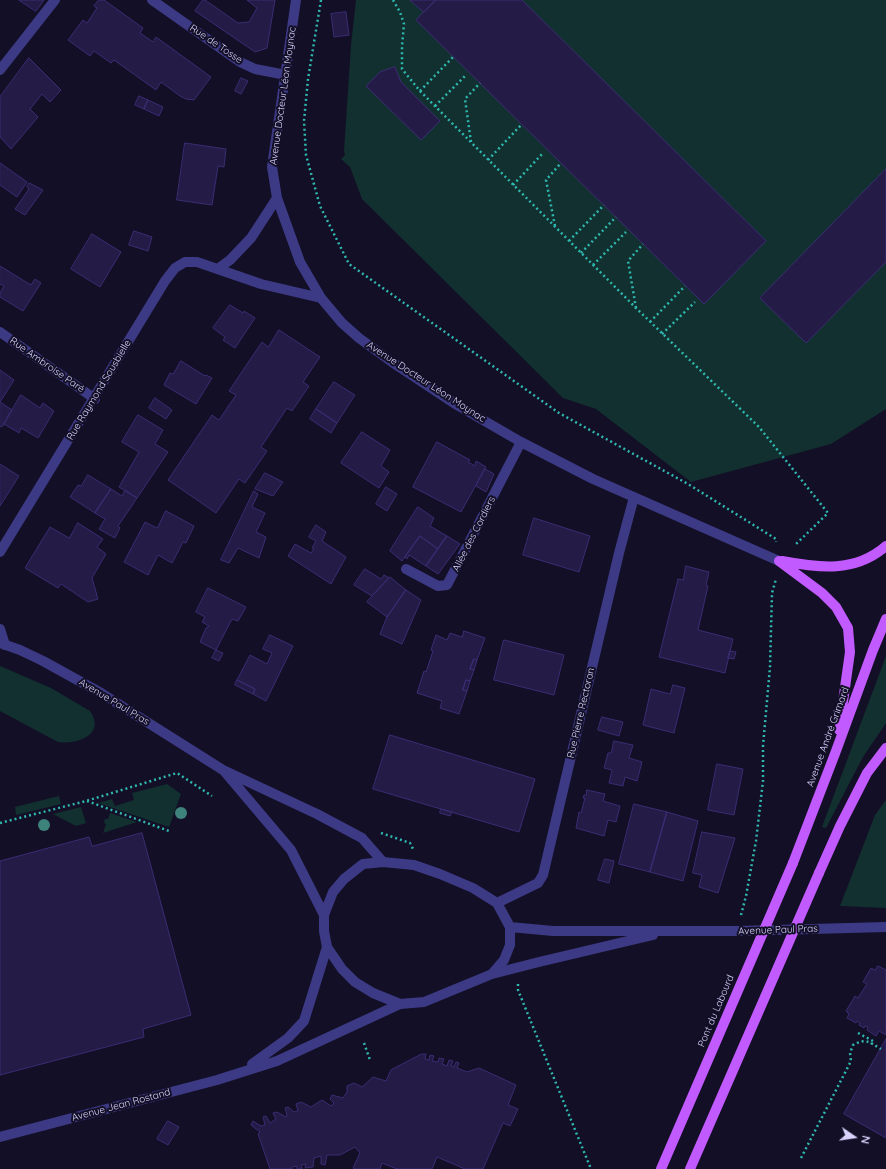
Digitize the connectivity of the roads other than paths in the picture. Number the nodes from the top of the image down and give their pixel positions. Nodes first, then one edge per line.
1 (55, 0) edge
2 (152, 0) edge
3 (296, 0) edge
4 (0, 70) edge
5 (286, 75) junction
6 (276, 198) junction
7 (219, 268) junction
8 (321, 298) junction
9 (0, 332) edge
10 (94, 399) junction
11 (521, 442) junction
12 (634, 498) junction
13 (886, 546) edge
14 (0, 552) edge
15 (780, 560) junction
16 (406, 569) dead end
17 (886, 619) edge
18 (0, 629) edge
19 (3, 644) edge
20 (886, 748) edge
21 (836, 751) junction
22 (223, 770) junction
23 (383, 862) junction
24 (793, 863) joint
25 (497, 903) junction
26 (324, 914) junction
27 (510, 927) junction
28 (886, 927) edge
29 (670, 931) junction
30 (327, 947) junction
31 (492, 974) junction
32 (400, 1004) junction
33 (242, 1071) junction
34 (0, 1137) edge
35 (661, 1169) edge
36 (690, 1169) edge

1 - 4 street
2 - 5 street, Rue de Tosse
3 - 5 street, Avenue Docteur Léon Moynac
5 - 6 street, Avenue Docteur Léon Moynac
6 - 7 street
6 - 8 street, Avenue Docteur Léon Moynac
7 - 8 street, Rue Raymond Sousbielle
7 - 10 street, Rue Raymond Sousbielle
8 - 11 street, Avenue Docteur Léon Moynac
9 - 10 street, Rue Ambroise Paré
10 - 14 street, Rue Raymond Sousbielle
11 - 12 street, Avenue Docteur Léon Moynac
11 - 16 street, Allée des Cordiers
12 - 15 street, Avenue Docteur Léon Moynac
12 - 25 street, Rue Pierre Rectoran
13 - 15 main road
15 - 21 main road
17 - 21 main road, Avenue André Grimard
18 - 19 street
19 - 22 street, Avenue Paul Pras
20 - 36 main road, bridge
21 - 24 main road, Avenue André Grimard
22 - 23 street, Avenue Paul Pras
22 - 26 street, Avenue Paul Pras
23 - 25 street
23 - 26 street
24 - 35 main road, Pont du Labourd, bridge
25 - 27 street
26 - 30 street
27 - 29 street, Avenue Paul Pras
27 - 31 street
28 - 29 street, Avenue Paul Pras
29 - 31 street, Avenue Paul Pras
30 - 32 street
30 - 33 street, Avenue Jean Rostand
31 - 32 street, Avenue Paul Pras
32 - 33 street, Avenue Jean Rostand
33 - 34 street, Avenue Jean Rostand

